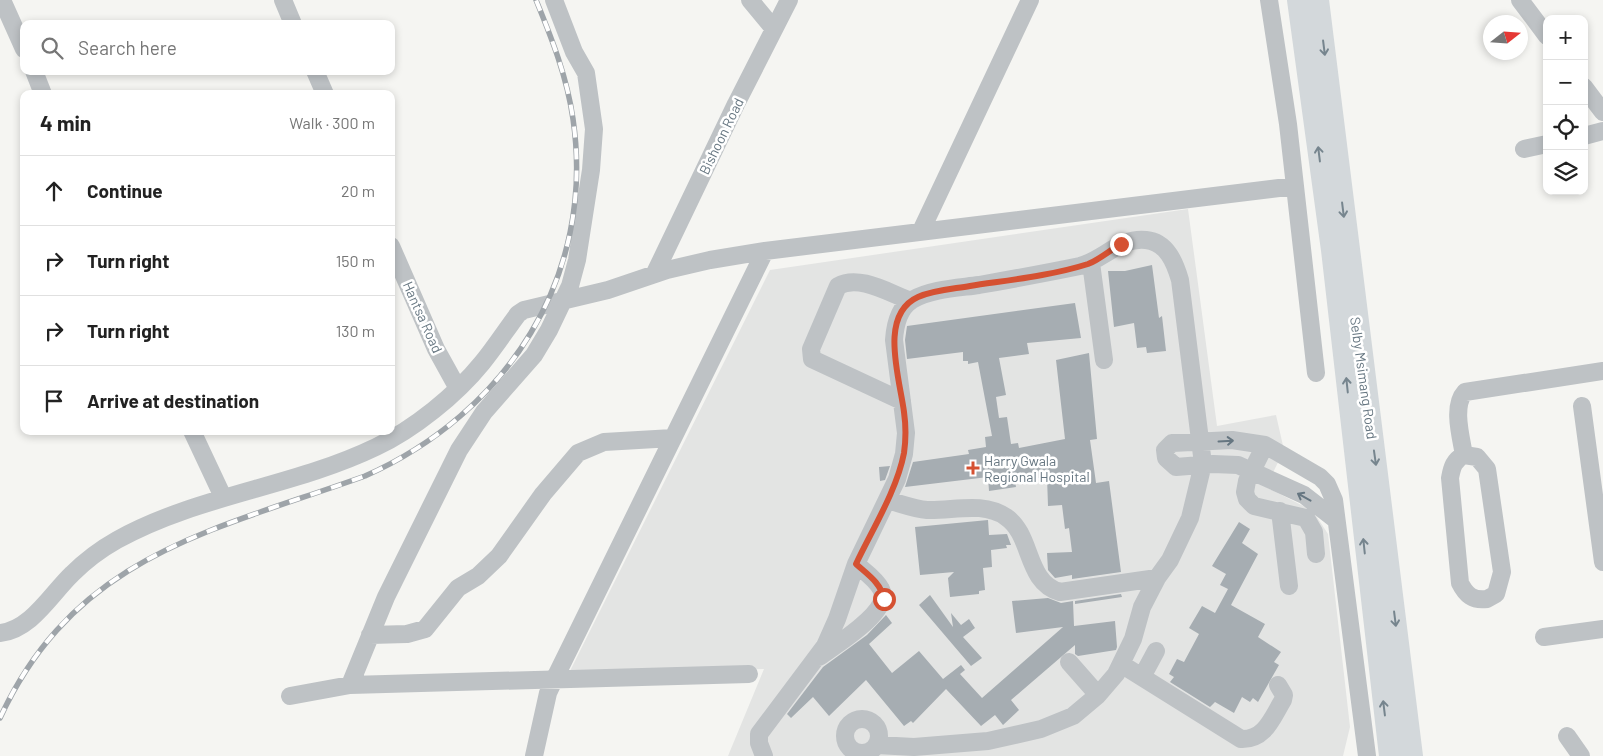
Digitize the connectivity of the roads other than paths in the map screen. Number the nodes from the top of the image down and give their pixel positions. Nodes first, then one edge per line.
1 (2, 0) edge
2 (283, 0) edge
3 (554, 0) edge
4 (750, 0) edge
5 (789, 0) edge
6 (1030, 0) edge
7 (1269, 0) edge
8 (1298, 0) edge
9 (1318, 0) edge
10 (1520, 0) edge
11 (291, 20) edge
12 (774, 30) junction
13 (1543, 31) edge
14 (20, 40) edge
15 (36, 75) edge
16 (316, 75) edge
17 (42, 90) edge
18 (323, 90) edge
19 (1588, 92) edge
20 (1603, 112) edge
21 (1603, 131) edge
22 (1588, 135) edge
23 (1543, 145) edge
24 (1524, 149) dead end
25 (1295, 186) junction
26 (921, 231) junction
27 (765, 251) junction
28 (395, 255) edge
29 (1091, 263) junction
30 (655, 273) junction
31 (564, 301) junction
32 (911, 301) junction
33 (1104, 360) dead end
34 (1603, 371) edge
35 (1316, 373) dead end
36 (458, 387) junction
37 (902, 401) junction
38 (1582, 406) dead end
39 (194, 435) edge
40 (673, 438) junction
41 (1200, 443) junction
42 (1265, 445) junction
43 (1464, 455) junction
44 (1203, 464) junction
45 (1252, 471) junction
46 (223, 497) junction
47 (887, 500) junction
48 (1280, 511) junction
49 (1336, 520) junction
50 (1316, 554) dead end
51 (1603, 562) edge
52 (856, 564) junction
53 (1157, 578) junction
54 (1289, 586) dead end
55 (1603, 628) edge
56 (0, 633) edge
57 (370, 635) junction
58 (1544, 637) dead end
59 (1156, 651) dead end
60 (816, 659) junction
61 (1069, 662) dead end
62 (1121, 664) junction
63 (749, 674) dead end
64 (1142, 677) junction
65 (555, 678) junction
66 (350, 685) junction
67 (1278, 685) dead end
68 (290, 696) dead end
69 (1098, 696) junction
70 (1567, 736) dead end
71 (877, 745) dead end
72 (914, 751) edge
73 (534, 756) edge
74 (764, 756) edge
75 (1367, 756) edge
76 (1390, 756) edge
77 (1412, 756) edge
78 (1581, 756) edge

1 - 14 street
2 - 11 street
3 - 31 street
4 - 12 street
5 - 12 street, Bishoon Road
6 - 26 street
7 - 25 street
76 -> 8 main road, Selby Msimang Road
9 -> 77 main road, Selby Msimang Road
10 - 13 street
12 - 30 street, Bishoon Road
15 - 17 street
16 - 18 street
19 - 20 street
21 - 22 street
23 - 24 street
25 - 26 street
25 - 35 street
26 - 27 street
27 - 30 street
27 - 40 street
28 - 36 street, Hantsa Road
29 - 32 street
29 - 33 street
29 - 41 street
30 - 31 street
31 - 36 street
31 - 57 street
32 - 37 street
32 - 37 street
34 - 43 street
36 - 46 street
37 - 47 street
38 - 51 street
39 - 46 street
40 - 57 street
40 - 65 street
41 -> 42 street
41 - 44 street
41 - 44 street
42 - 45 street
42 - 49 street
43 - 43 street
44 - 45 street
44 - 53 street
45 - 48 street
49 -> 45 street
46 - 56 street
47 - 52 street
47 - 53 street
48 - 50 street
48 - 54 street
49 - 75 street
52 - 60 street
52 - 60 street
53 - 62 street
55 - 58 street
57 - 66 street
59 - 64 street
60 - 74 street
61 - 69 street
62 - 64 street
62 - 69 street
63 - 65 street
64 - 67 street
65 - 66 street
65 - 73 street
66 - 68 street
69 - 72 street
70 - 78 street
71 - 72 street

